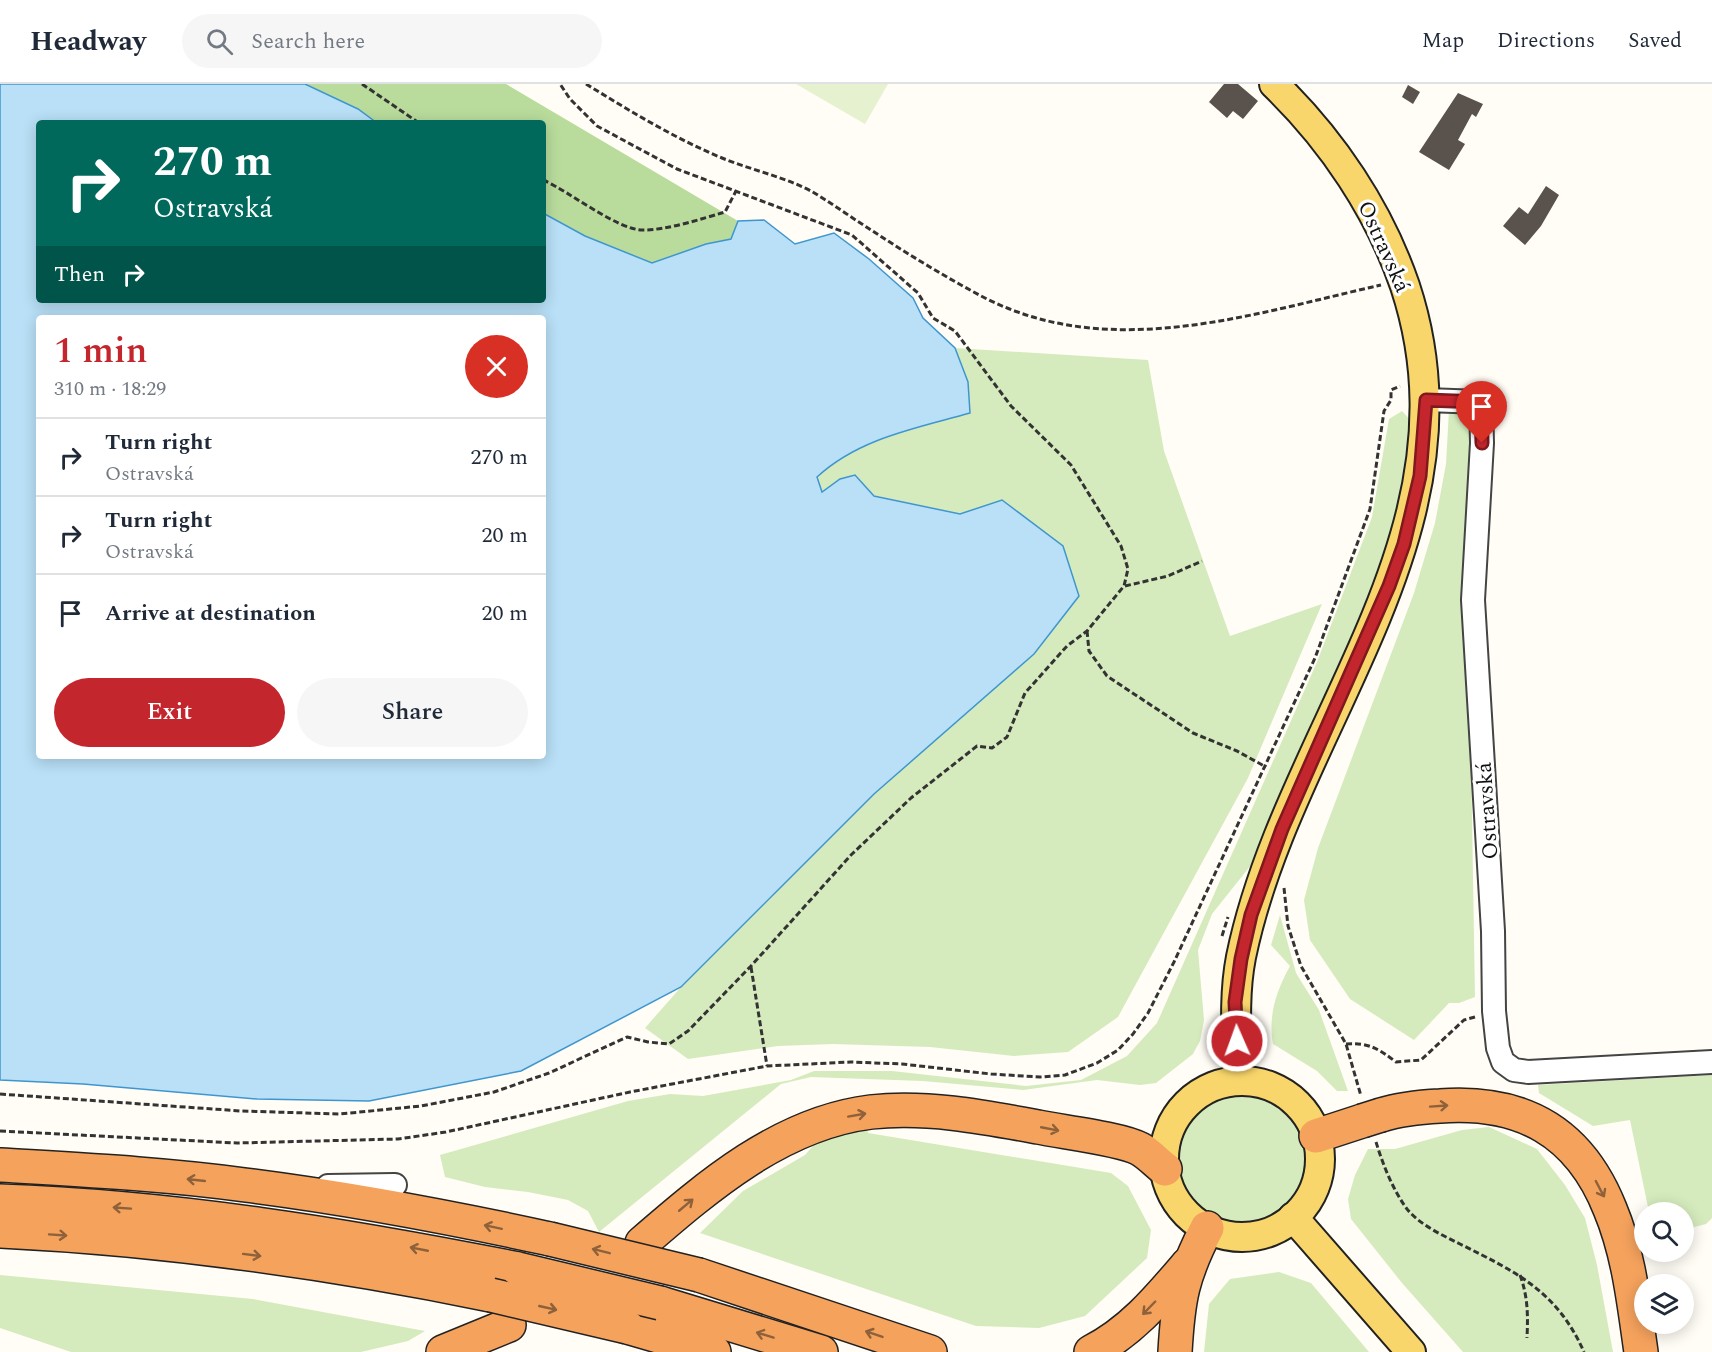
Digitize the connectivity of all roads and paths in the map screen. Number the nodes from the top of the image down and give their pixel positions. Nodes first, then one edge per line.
1 (362, 84) edge
2 (560, 84) edge
3 (586, 84) edge
4 (1274, 84) edge
5 (416, 120) edge
6 (546, 182) edge
7 (736, 191) junction
8 (1387, 284) dead end
9 (1391, 400) dead end
10 (1426, 400) junction
11 (1202, 561) dead end
12 (1124, 586) junction
13 (1087, 631) junction
14 (1266, 767) junction
15 (1284, 886) dead end
16 (751, 966) junction
17 (1494, 1011) junction
18 (1346, 1044) junction
19 (1712, 1062) edge
20 (767, 1066) junction
21 (1238, 1081) junction
22 (0, 1094) edge
23 (1370, 1119) junction
24 (0, 1131) edge
25 (1316, 1136) junction
26 (0, 1165) edge
27 (1165, 1169) junction
28 (243, 1184) junction
29 (395, 1185) dead end
30 (0, 1201) edge
31 (1293, 1217) junction
32 (1207, 1228) junction
33 (0, 1232) edge
34 (642, 1243) dead end
35 (1188, 1264) junction
36 (1519, 1274) junction
37 (508, 1325) dead end
38 (1527, 1338) dead end
39 (443, 1352) edge
40 (714, 1352) edge
41 (821, 1352) edge
42 (930, 1352) edge
43 (1091, 1352) edge
44 (1175, 1352) edge
45 (1411, 1352) edge
46 (1584, 1352) edge
47 (1641, 1352) edge

1 - 5 path
2 - 7 path
3 - 8 path
4 - 10 main road, Ostravská
6 - 7 path
7 - 12 path
9 - 14 path
10 - 17 street, Ostravská
10 - 21 main road, Ostravská
11 - 12 path
12 - 13 path
13 - 14 path
13 - 16 path
14 - 20 path
15 - 18 path
16 - 20 path
16 - 22 path
17 - 18 path
17 - 19 street, Ostravská
18 - 23 path
20 - 24 path
21 - 25 main road
21 - 27 main road
23 - 25 highway
23 - 36 path
23 -> 47 highway
25 - 31 main road
28 -> 26 highway
27 - 32 main road
34 -> 27 highway
28 - 29 street
42 -> 28 highway, bridge
41 -> 30 highway, bridge
31 - 32 main road
31 - 45 main road
32 - 35 highway
33 -> 40 highway, bridge
35 -> 43 highway
35 - 44 highway
36 - 38 path
36 - 46 path
37 - 39 highway

